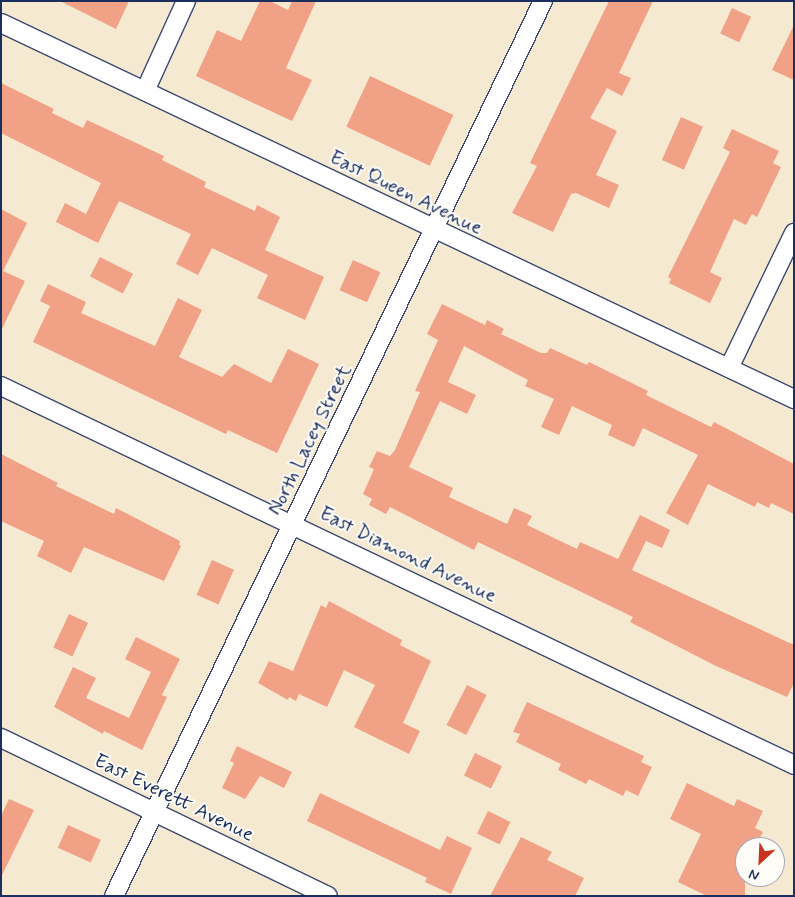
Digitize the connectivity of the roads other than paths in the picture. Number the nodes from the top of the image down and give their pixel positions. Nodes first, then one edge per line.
1 (186, 1) edge
2 (543, 1) edge
3 (1, 23) edge
4 (144, 91) junction
5 (434, 231) junction
6 (794, 234) edge
7 (729, 368) junction
8 (1, 386) edge
9 (794, 399) edge
10 (293, 523) junction
11 (1, 738) edge
12 (794, 765) edge
13 (154, 812) junction
14 (114, 896) edge
15 (328, 896) edge

1 - 4 street
2 - 5 street, North Lacey Street
3 - 4 street, East Queen Avenue
4 - 5 street, East Queen Avenue
5 - 7 street, East Queen Avenue
5 - 10 street, North Lacey Street
6 - 7 street
7 - 9 street, East Queen Avenue
8 - 10 street, East Diamond Avenue
10 - 12 street, East Diamond Avenue
10 - 13 street, North Lacey Street
11 - 13 street, East Everett Avenue
13 - 14 street, North Lacey Street
13 - 15 street, East Everett Avenue

